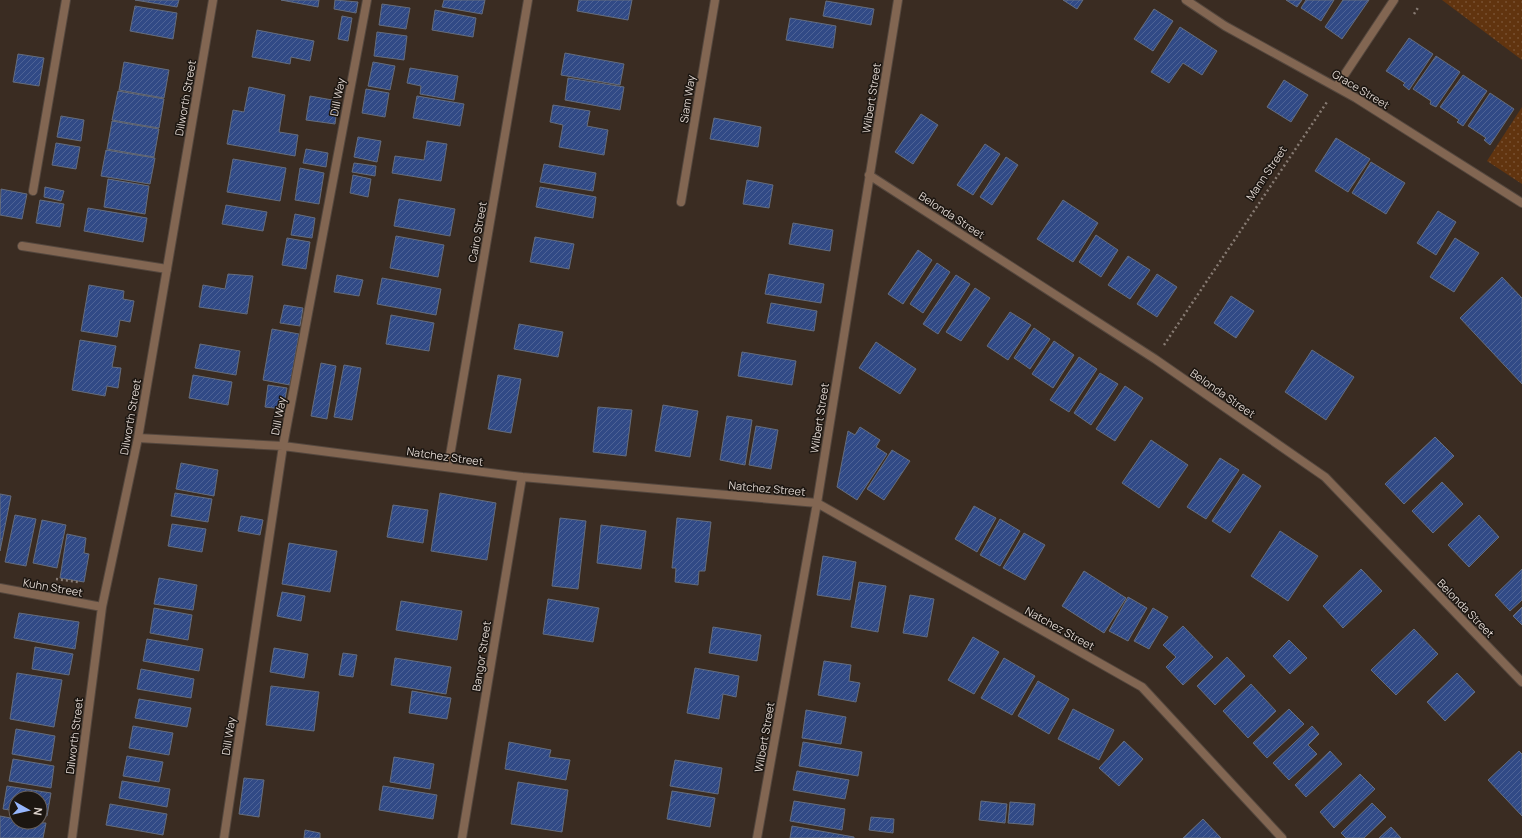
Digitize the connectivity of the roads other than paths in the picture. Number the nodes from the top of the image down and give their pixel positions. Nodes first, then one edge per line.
1 (66, 0) edge
2 (213, 0) edge
3 (367, 0) edge
4 (528, 0) edge
5 (714, 0) edge
6 (898, 0) edge
7 (1186, 0) edge
8 (1394, 0) edge
9 (1337, 86) junction
10 (869, 175) junction
11 (33, 191) dead end
12 (681, 202) dead end
13 (1522, 203) edge
14 (22, 246) dead end
15 (167, 269) junction
16 (138, 438) junction
17 (283, 446) junction
18 (448, 467) junction
19 (522, 477) junction
20 (817, 503) junction
21 (0, 588) edge
22 (102, 607) junction
23 (1522, 682) edge
24 (72, 838) edge
25 (224, 838) edge
26 (462, 838) edge
27 (757, 838) edge
28 (1282, 838) edge

1 - 11 street
2 - 15 street, Dilworth Street
3 - 17 street, Dill Way
4 - 18 street, Cairo Street
5 - 12 street, Siam Way
6 - 10 street, Wilbert Street
7 - 9 street, Grace Street
8 - 9 street
9 - 13 street, Grace Street
10 - 20 street, Wilbert Street
10 - 23 street, Belonda Street
14 - 15 street
15 - 16 street, Dilworth Street
16 - 17 street, Natchez Street
16 - 22 street, Dilworth Street
17 - 18 street, Natchez Street
17 - 25 street, Dill Way
18 - 19 street, Natchez Street
19 - 20 street, Natchez Street
19 - 26 street, Bangor Street
20 - 27 street, Wilbert Street
20 - 28 street, Natchez Street
21 - 22 street, Kuhn Street
22 - 24 street, Dilworth Street

